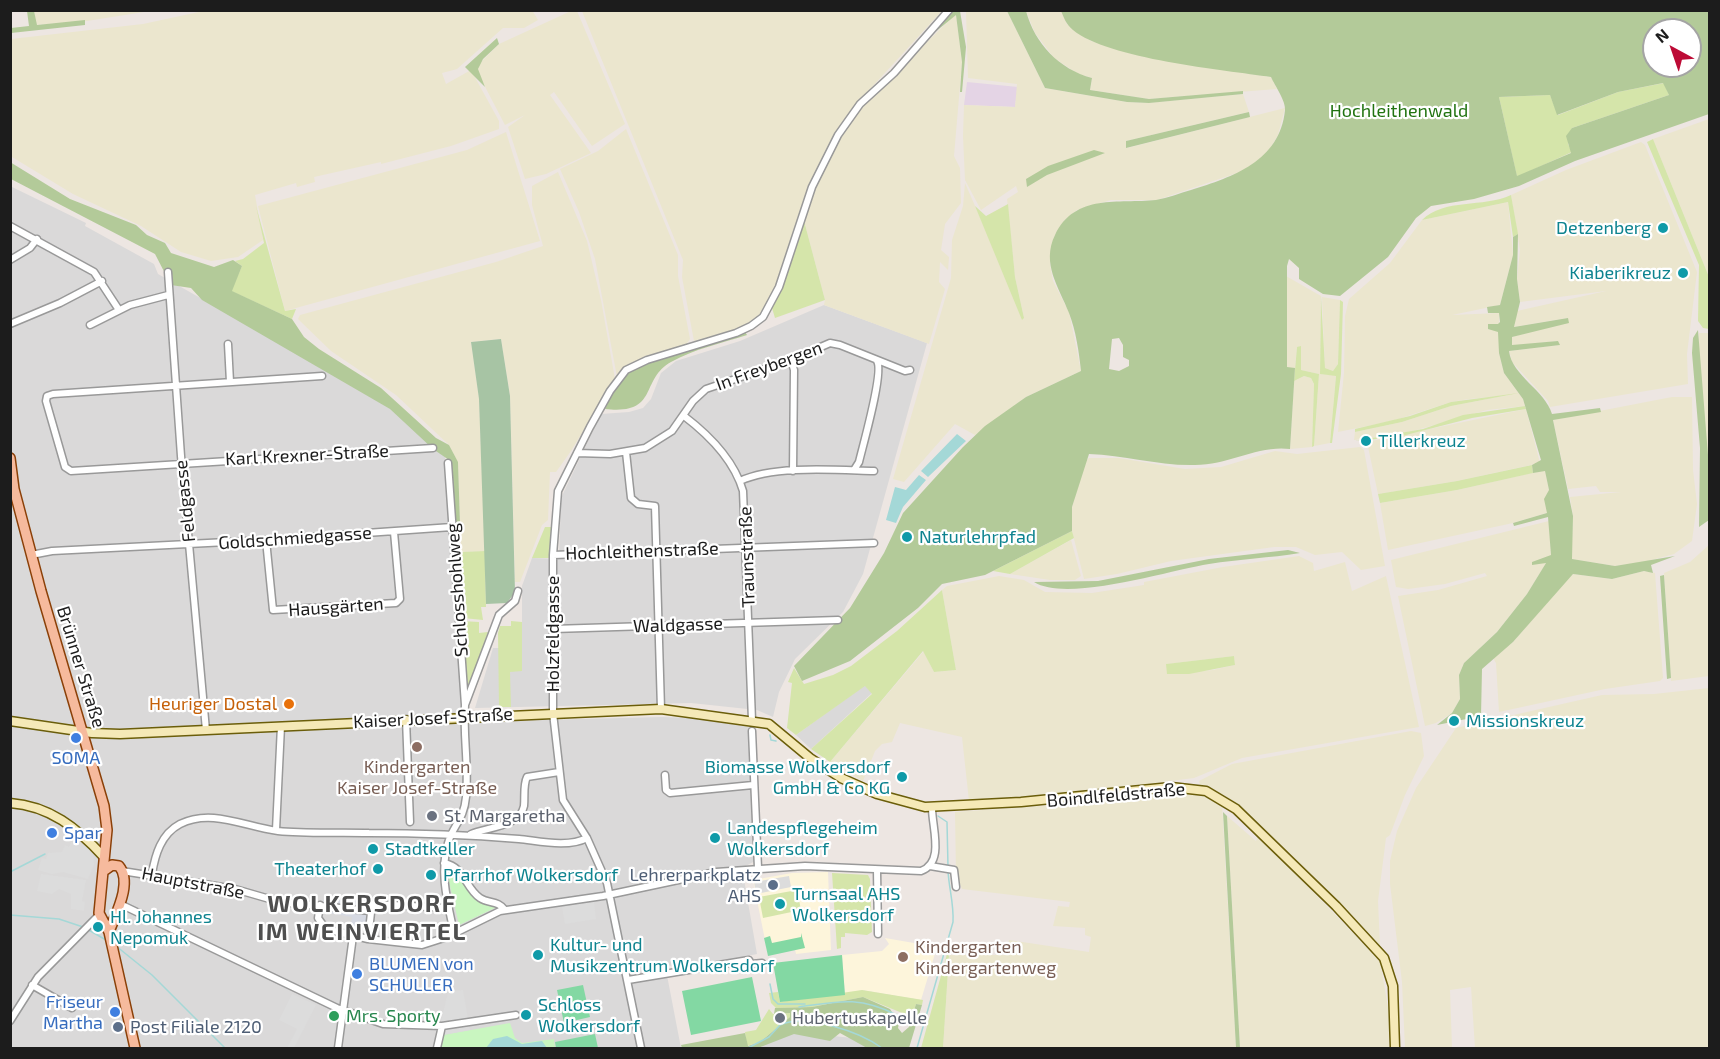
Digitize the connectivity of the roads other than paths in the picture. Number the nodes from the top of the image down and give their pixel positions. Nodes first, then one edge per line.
1 (949, 10) edge
2 (10, 226) edge
3 (36, 239) junction
4 (10, 260) edge
5 (168, 272) dead end
6 (102, 281) junction
7 (168, 295) junction
8 (118, 310) junction
9 (10, 324) edge
10 (90, 325) dead end
11 (228, 344) dead end
12 (791, 360) junction
13 (877, 361) junction
14 (910, 370) dead end
15 (322, 376) dead end
16 (230, 382) junction
17 (176, 385) junction
18 (684, 416) junction
19 (433, 448) dead end
20 (626, 452) junction
21 (577, 453) junction
22 (10, 458) edge
23 (181, 462) junction
24 (448, 463) dead end
25 (854, 470) junction
26 (793, 471) junction
27 (874, 471) dead end
28 (740, 481) junction
29 (12, 487) edge
30 (452, 527) junction
31 (394, 532) junction
32 (266, 540) junction
33 (190, 543) junction
34 (874, 543) dead end
35 (747, 547) junction
36 (656, 551) junction
37 (31, 555) junction
38 (553, 555) junction
39 (518, 591) dead end
40 (838, 620) dead end
41 (749, 622) junction
42 (659, 626) junction
43 (553, 629) junction
44 (465, 705) junction
45 (661, 709) junction
46 (553, 713) junction
47 (464, 717) junction
48 (406, 719) junction
49 (752, 720) junction
50 (10, 721) edge
51 (281, 726) junction
52 (206, 730) junction
53 (83, 731) junction
54 (753, 731) dead end
55 (781, 732) joint
56 (559, 772) junction
57 (665, 775) dead end
58 (753, 785) junction
59 (10, 803) edge
60 (932, 808) junction
61 (410, 822) dead end
62 (276, 830) junction
63 (469, 834) junction
64 (452, 835) junction
65 (587, 838) junction
66 (103, 856) junction
67 (444, 863) junction
68 (930, 866) junction
69 (119, 868) junction
70 (758, 868) junction
71 (105, 870) junction
72 (877, 870) junction
73 (152, 874) junction
74 (956, 887) dead end
75 (610, 894) junction
76 (120, 904) junction
77 (320, 905) junction
78 (449, 908) junction
79 (505, 910) junction
80 (370, 911) junction
81 (100, 917) junction
82 (114, 918) junction
83 (454, 933) junction
84 (878, 934) dead end
85 (110, 935) junction
86 (352, 936) junction
87 (368, 939) junction
88 (762, 963) dead end
89 (628, 980) junction
90 (32, 985) junction
91 (72, 1008) dead end
92 (343, 1010) junction
93 (516, 1015) dead end
94 (10, 1021) edge
95 (442, 1026) junction
96 (135, 1048) edge
97 (338, 1048) edge
98 (437, 1048) edge
99 (642, 1048) edge
100 (1395, 1048) edge

1 - 21 street, Holzfeldgasse
2 - 3 street
3 - 4 street
3 - 6 street
5 - 7 street, Feldgasse
6 - 8 street
6 - 9 street
7 - 8 street
7 - 17 street, Feldgasse
8 - 10 street
11 - 16 street
12 - 13 street, In Freybergen
12 - 18 street, In Freybergen
12 - 26 street
13 - 14 street, In Freybergen
13 - 25 street
15 - 16 street
16 - 17 street
17 - 23 street, Feldgasse
17 - 23 street, Karl Krexner-Straße
18 - 20 street, In Freybergen
18 - 28 street, Traunstraße
19 - 23 street, Karl Krexner-Straße
20 - 21 street, In Freybergen
20 - 36 street
21 - 38 street, Holzfeldgasse
22 - 29 main road, Brünner Straße
23 - 33 street, Feldgasse
24 - 30 street, Schlosshohlweg
25 - 26 street
25 - 27 street
26 - 28 street
28 - 35 street, Traunstraße
29 - 37 main road, Brünner Straße
30 - 31 street, Goldschmiedgasse
30 - 44 street, Schlosshohlweg
31 - 32 street, Goldschmiedgasse
31 - 32 street, Hausgärten
32 - 33 street, Goldschmiedgasse
33 - 37 street, Goldschmiedgasse
33 - 52 street, Feldgasse
34 - 35 street, Hochleithenstraße
35 - 36 street, Hochleithenstraße
35 - 41 street, Traunstraße
36 - 38 street, Hochleithenstraße
36 - 42 street
37 - 53 main road, Brünner Straße
38 - 43 street, Holzfeldgasse
39 - 44 street
40 - 41 street, Waldgasse
41 - 42 street, Waldgasse
41 - 49 street, Traunstraße
42 - 43 street, Waldgasse
42 - 45 street
43 - 46 street, Holzfeldgasse
44 - 47 street, Schlosshohlweg
45 - 46 street, Kaiser Josef-Straße
45 - 49 street, Kaiser Josef-Straße
46 - 47 street, Kaiser Josef-Straße
46 - 56 street, Holzfeldgasse
47 - 48 street, Kaiser Josef-Straße
47 - 64 street, Schlosshohlweg
48 - 51 street, Kaiser Josef-Straße
48 - 61 street
49 - 55 street, Kaiser Josef-Straße
50 - 53 street, Kaiser Josef-Straße
51 - 52 street, Kaiser Josef-Straße
51 - 62 street
52 - 53 street, Kaiser Josef-Straße
53 - 66 main road, Brünner Straße
54 - 58 street
55 - 60 street, Boindlfeldstraße
56 - 63 street
56 - 65 street, Holzfeldgasse
57 - 58 street
58 - 70 street
59 - 66 street
60 - 68 street
60 - 100 street, Boindlfeldstraße
62 - 64 street
62 - 73 street
63 - 64 street
63 - 65 street
64 - 67 street, Schlosshohlweg
65 - 75 street, Holzfeldgasse
66 - 69 main road
66 - 71 main road, Brünner Straße
67 - 78 street
67 - 79 street
68 - 72 street
68 - 74 street
69 - 71 main road
69 - 73 street, Hauptstraße
69 - 76 main road
70 - 72 street
70 - 75 street
71 - 81 main road, Brünner Straße
72 - 84 street
73 - 77 street, Hauptstraße
75 - 79 street
75 - 89 street, Holzfeldgasse
76 - 82 main road
76 - 92 street
77 - 80 street, Hauptstraße
77 - 86 street
78 - 80 street
78 - 83 street
79 - 83 street
80 - 87 street
81 - 82 main road
81 - 85 main road
81 - 90 street
82 - 85 main road
83 - 87 street
85 - 96 main road
86 - 87 street
86 - 92 street
88 - 89 street
89 - 99 street, Holzfeldgasse
90 - 91 street
90 - 94 street
92 - 95 street
92 - 97 street
93 - 95 street
95 - 98 street

